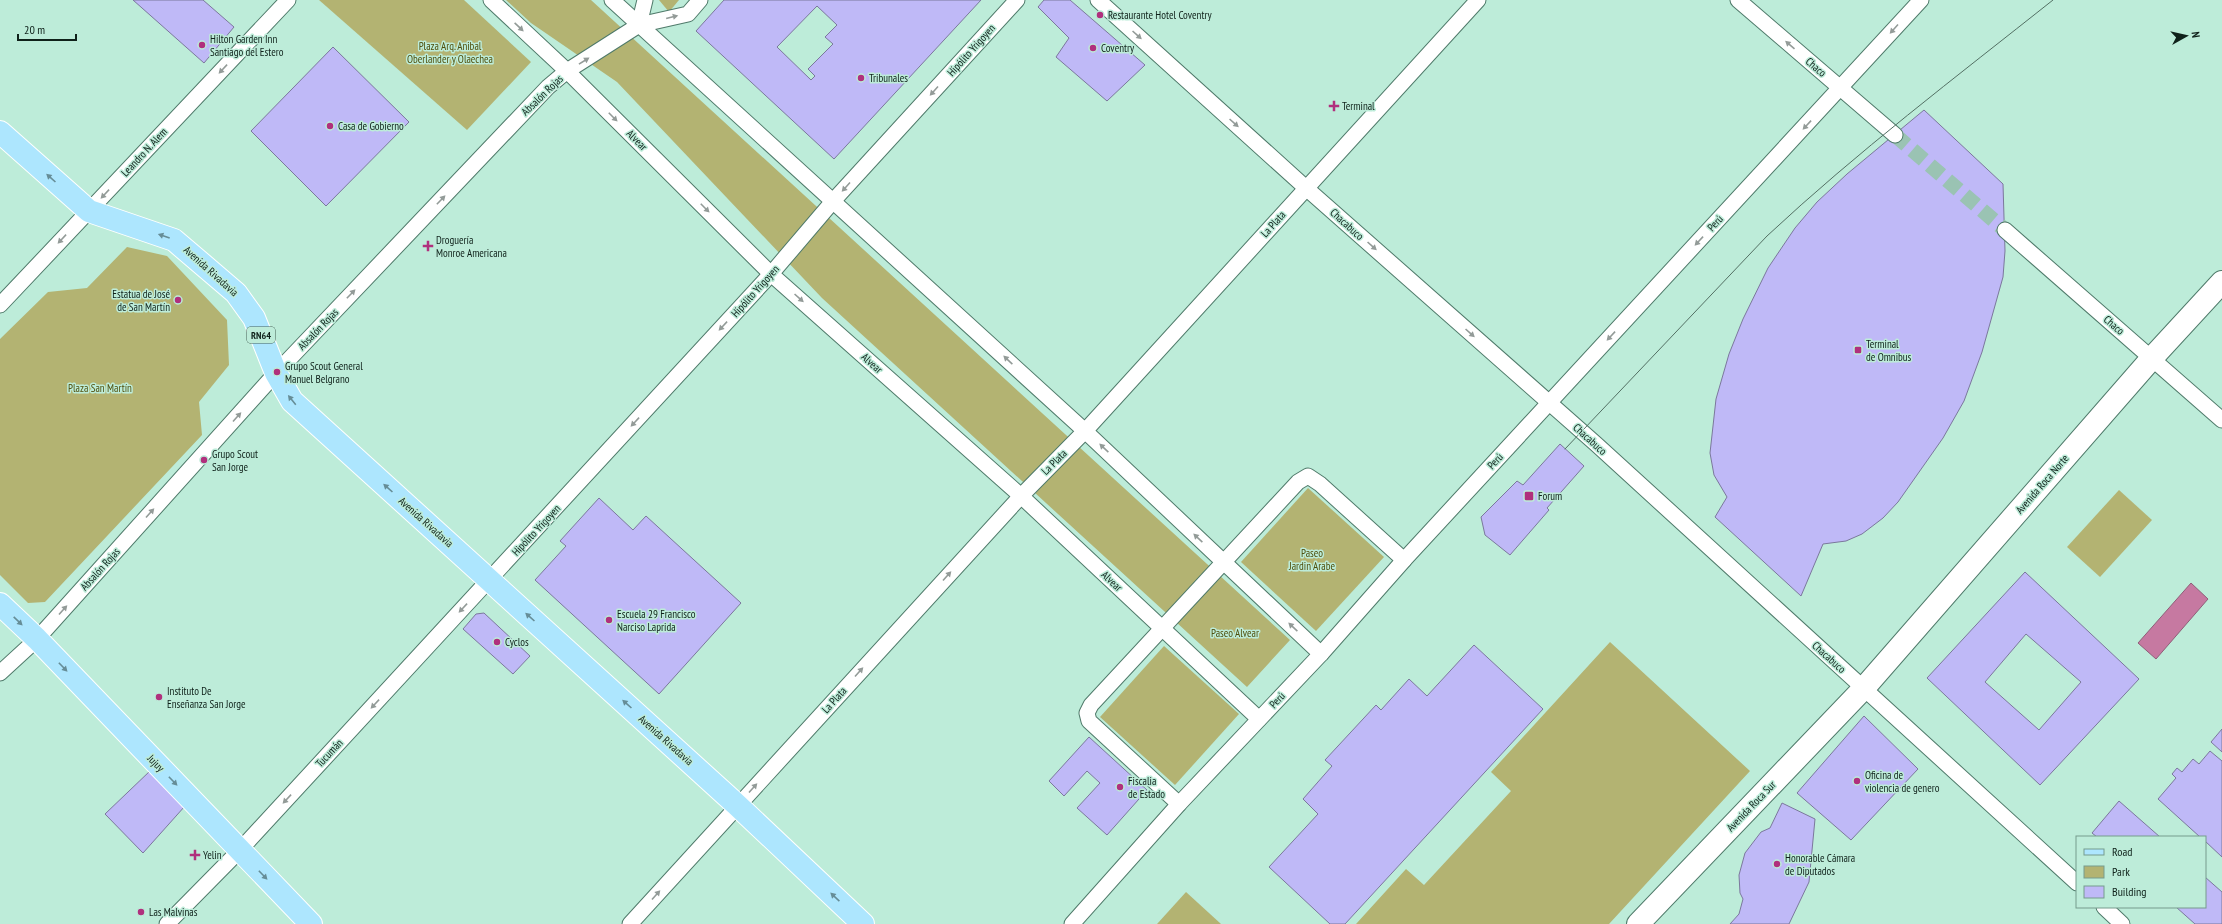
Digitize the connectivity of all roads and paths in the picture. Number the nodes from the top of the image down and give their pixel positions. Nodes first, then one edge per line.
1 (288, 0) edge
2 (491, 0) edge
3 (612, 0) edge
4 (645, 0) edge
5 (700, 0) edge
6 (1017, 0) edge
7 (1098, 0) edge
8 (1478, 0) edge
9 (1738, 0) edge
10 (1921, 0) edge
11 (639, 25) junction
12 (567, 71) junction
13 (1840, 89) junction
14 (0, 132) edge
15 (1895, 134) tunnel mouth
16 (1306, 188) junction
17 (834, 200) junction
18 (89, 211) junction
19 (2005, 230) tunnel mouth
20 (772, 274) junction
21 (2222, 282) edge
22 (0, 305) edge
23 (2152, 358) junction
24 (276, 373) junction
25 (1549, 402) junction
26 (2222, 420) edge
27 (1085, 431) junction
28 (1021, 496) junction
29 (1404, 560) junction
30 (1224, 562) junction
31 (490, 579) junction
32 (0, 604) edge
33 (1163, 628) junction
34 (36, 639) junction
35 (1321, 654) junction
36 (0, 673) edge
37 (1864, 688) junction
38 (1259, 719) junction
39 (1179, 804) junction
40 (737, 805) junction
41 (239, 850) junction
42 (2076, 881) edge
43 (2105, 908) edge
44 (167, 924) edge
45 (311, 924) edge
46 (630, 924) edge
47 (863, 924) edge
48 (1072, 924) edge
49 (1638, 924) edge
50 (2122, 924) edge

1 -> 18 street, Leandro N. Alem
2 -> 12 street, Alvear
3 - 11 street
4 - 11 street
11 -> 5 street, Absalón Rojas
6 -> 17 street, Hipólito Yrigoyen
7 -> 16 street, Chacabuco
8 - 16 street, La Plata
13 -> 9 street, Chaco
10 -> 13 street, Perú
12 -> 11 street, Absalón Rojas
11 - 17 street
12 -> 20 street, Alvear
24 -> 12 street, Absalón Rojas
13 - 15 street, Chaco
13 -> 25 street, Perú
18 -> 14 main road, Avenida Rivadavia / RN64
16 -> 25 street, Chacabuco
16 - 27 street, La Plata
17 - 20 street, Hipólito Yrigoyen
27 -> 17 street
18 -> 22 street, Leandro N. Alem
24 -> 18 main road, Avenida Rivadavia / RN64
19 - 23 street, Chaco
20 -> 28 street, Alvear
20 -> 31 street, Hipólito Yrigoyen
21 - 23 main road, Avenida Roca Norte
23 - 26 street, Chaco
23 - 37 main road, Avenida Roca Norte
31 -> 24 main road, Avenida Rivadavia / RN64
34 -> 24 street, Absalón Rojas
25 - 29 street, Perú
25 - 37 street, Chacabuco
27 - 28 street, La Plata
30 -> 27 street
28 - 33 street, Alvear
40 -> 28 street, La Plata
29 - 30 street
29 - 35 street, Perú
30 - 33 street
35 -> 30 street
40 -> 31 main road, Avenida Rivadavia
31 -> 41 street, Tucumán
32 -> 34 main road, Jujuy
33 - 38 street, Alvear
33 - 39 street
34 - 36 street, Absalón Rojas
34 -> 41 main road, Jujuy
35 - 38 street, Perú
37 - 42 street, Chacabuco
37 - 49 main road, Avenida Roca Sur
38 - 39 street, Perú
39 - 48 street, Perú
46 -> 40 street, La Plata
47 -> 40 main road, Avenida Rivadavia
41 - 44 street, Tucumán
41 -> 45 main road, Jujuy
43 - 50 street

